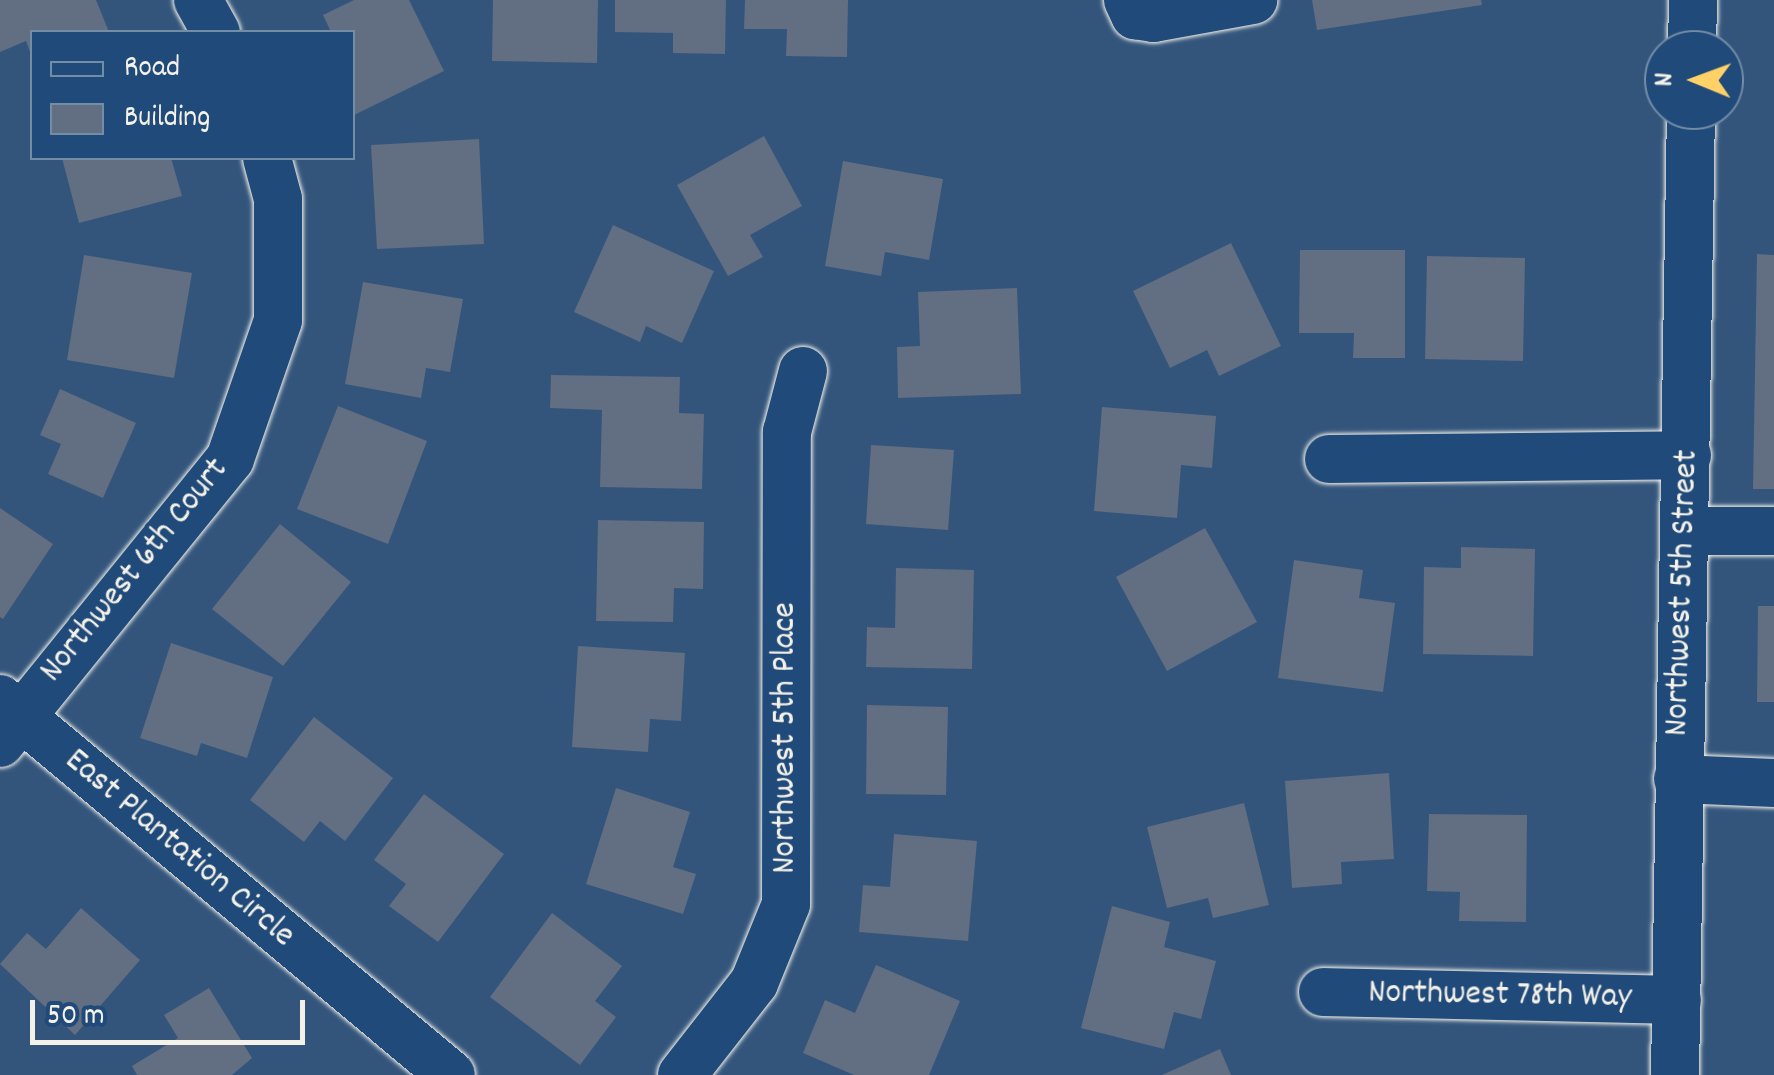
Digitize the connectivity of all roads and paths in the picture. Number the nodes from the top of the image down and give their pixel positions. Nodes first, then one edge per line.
1 (1128, 0) edge
2 (1252, 0) edge
3 (1693, 0) edge
4 (1692, 30) edge
5 (1692, 130) edge
6 (267, 160) edge
7 (803, 371) dead end
8 (1687, 455) junction
9 (1330, 459) dead end
10 (1774, 531) edge
11 (1685, 532) junction
12 (6, 719) edge
13 (1678, 780) junction
14 (1774, 783) edge
15 (1323, 992) dead end
16 (1676, 1000) junction
17 (425, 1067) edge
18 (682, 1075) edge
19 (1675, 1075) edge

1 - 2 street
3 - 4 street
5 - 8 street, Northwest 5th Street
6 - 12 street, Northwest 6th Court
7 - 18 street, Northwest 5th Place
8 - 9 street
8 - 11 street, Northwest 5th Street
10 - 11 street
11 - 13 street, Northwest 5th Street
12 - 17 street, East Plantation Circle
13 - 14 street
13 - 16 street, Northwest 5th Street
15 - 16 street, Northwest 78th Way
16 - 19 street, Northwest 5th Street

